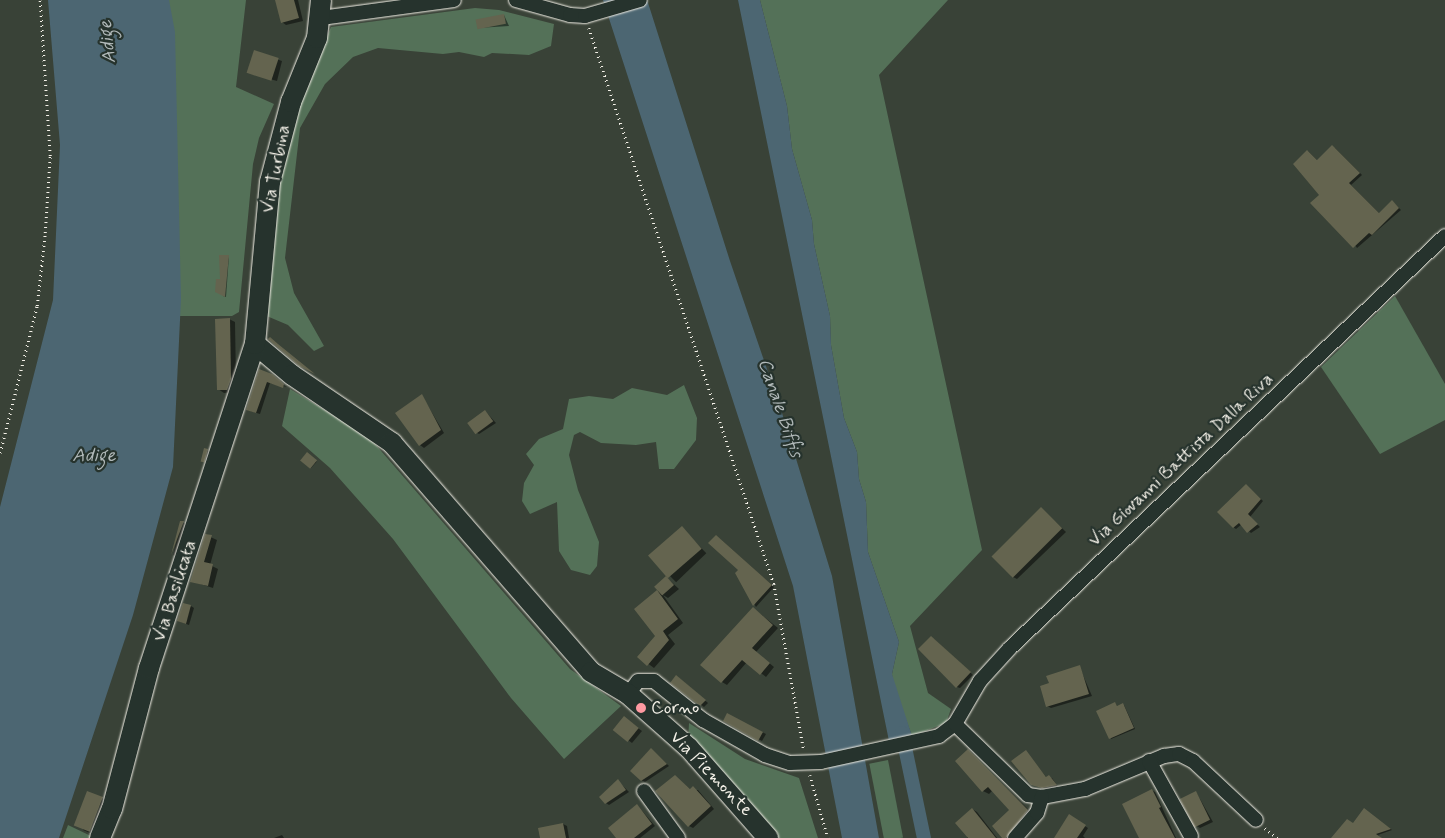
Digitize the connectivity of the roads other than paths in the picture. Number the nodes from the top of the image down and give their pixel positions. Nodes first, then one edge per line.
1 (454, 0) edge
2 (516, 0) edge
3 (640, 0) edge
4 (321, 9) edge
5 (1445, 236) edge
6 (255, 344) junction
7 (628, 694) junction
8 (956, 724) junction
9 (1149, 761) junction
10 (644, 791) dead end
11 (1042, 797) junction
12 (1256, 820) road end
13 (1191, 836) dead end
14 (100, 838) edge
15 (678, 838) edge
16 (768, 838) edge
17 (1015, 838) edge

1 - 4 street
2 - 3 street
4 - 6 street, Via Turbina
5 - 8 street, Via Giovanni Battista Dalla Riva
6 - 7 street, Via Piemonte
6 - 14 street, Via Basilicata
7 - 8 street, Via Giovanni Battista Dalla Riva
7 - 16 street, Via Piemonte
8 - 11 street
9 - 11 street
9 - 12 street
9 - 13 street
10 - 15 street
11 - 17 street

